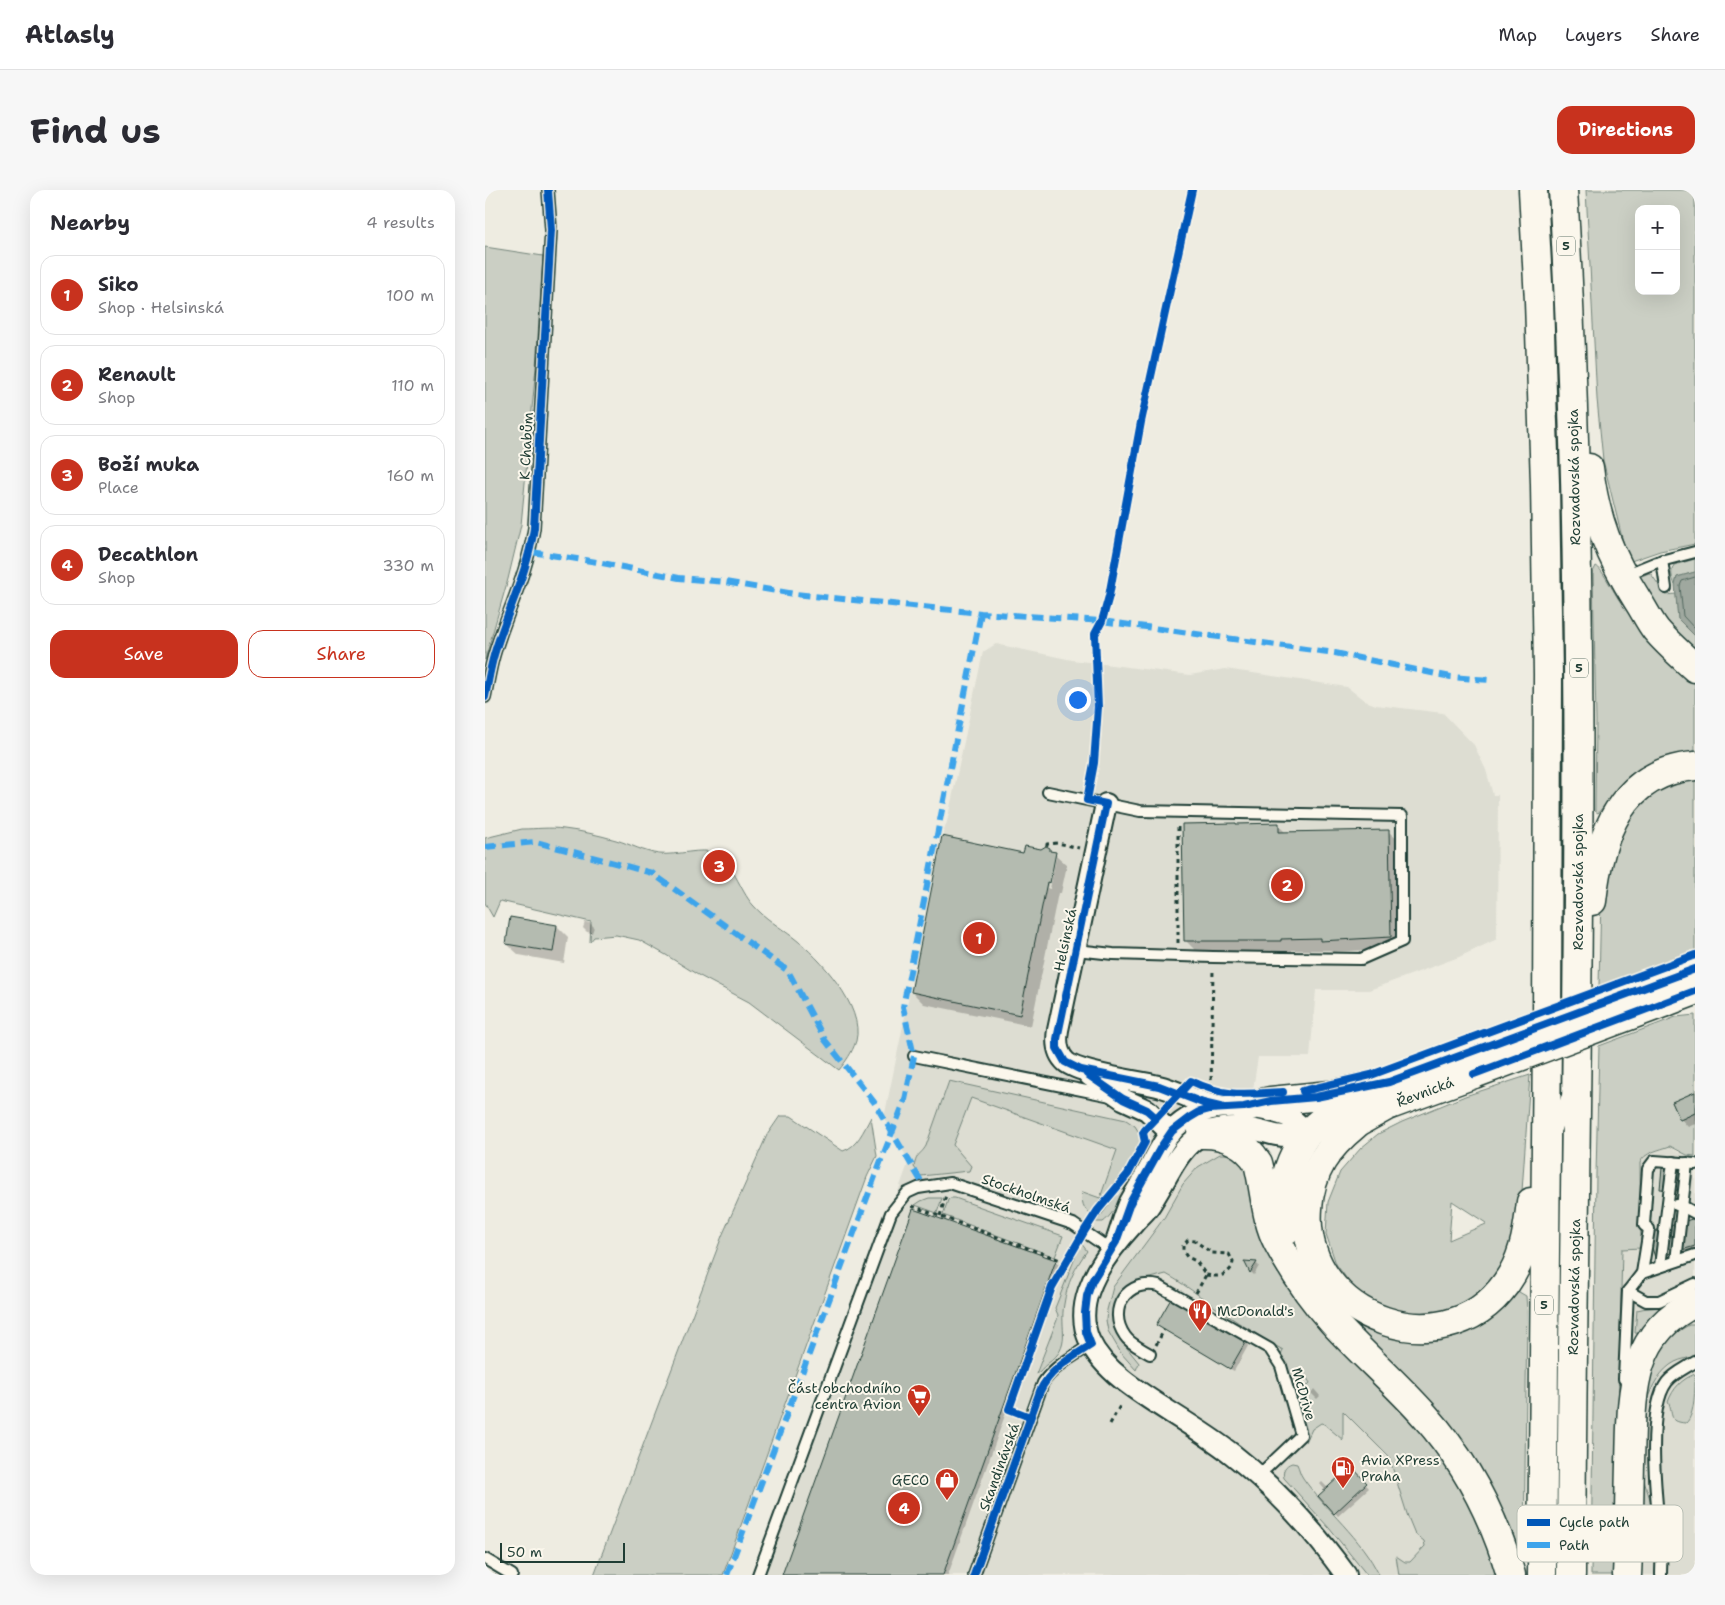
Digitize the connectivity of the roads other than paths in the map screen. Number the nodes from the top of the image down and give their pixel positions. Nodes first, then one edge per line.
1 (548, 190) edge
2 (1533, 190) edge
3 (1563, 190) edge
4 (1570, 302) junction
5 (1695, 552) edge
6 (1662, 560) junction
7 (1622, 576) junction
8 (1666, 588) dead end
9 (1695, 668) edge
10 (485, 697) edge
11 (1695, 766) edge
12 (1048, 792) dead end
13 (1097, 802) junction
14 (1076, 950) junction
15 (1695, 968) edge
16 (1695, 992) edge
17 (1659, 993) junction
18 (1578, 1034) junction
19 (1547, 1036) junction
20 (914, 1056) dead end
21 (1474, 1063) junction
22 (1577, 1066) junction
23 (1081, 1070) junction
24 (1547, 1070) junction
25 (1389, 1082) junction
26 (1123, 1098) junction
27 (1234, 1107) junction
28 (1562, 1112) junction
29 (1355, 1125) junction
30 (1171, 1133) junction
31 (1201, 1134) junction
32 (1306, 1135) junction
33 (1576, 1154) junction
34 (1546, 1156) junction
35 (1673, 1162) junction
36 (1691, 1164) edge
37 (1316, 1173) junction
38 (1668, 1204) junction
39 (1682, 1206) junction
40 (1695, 1212) edge
41 (1666, 1224) junction
42 (1649, 1229) junction
43 (1114, 1246) junction
44 (1695, 1253) edge
45 (1676, 1261) junction
46 (1291, 1265) junction
47 (1660, 1266) junction
48 (1642, 1273) junction
49 (1695, 1284) edge
50 (1628, 1291) junction
51 (1692, 1311) edge
52 (1091, 1345) junction
53 (1152, 1352) road end
54 (1695, 1362) edge
55 (1695, 1368) edge
56 (1680, 1372) junction
57 (1631, 1447) junction
58 (1258, 1476) junction
59 (1542, 1505) edge
60 (1572, 1505) edge
61 (1629, 1505) edge
62 (1656, 1505) edge
63 (485, 1559) edge
64 (1542, 1562) edge
65 (1571, 1562) edge
66 (1627, 1562) edge
67 (1662, 1562) edge
68 (512, 1575) edge
69 (758, 1575) edge
70 (974, 1575) edge
71 (1346, 1575) edge
72 (1511, 1575) edge
73 (1542, 1575) edge
74 (1571, 1575) edge
75 (1627, 1575) edge
76 (1661, 1575) edge

1 - 10 lane, K Chabům
2 - 19 main road, 5
3 - 4 main road, Rozvadovská spojka / 5
4 - 7 main road
4 - 18 main road, Rozvadovská spojka / 5
5 - 6 lane
6 - 7 lane
6 - 8 lane
7 - 9 main road
11 - 18 main road
12 - 13 lane
13 - 14 street, Helsinská
13 - 14 lane
14 - 23 street, Helsinská
15 - 17 main road, Řevnická
16 - 17 main road, Řevnická
17 - 21 main road, Řevnická, bridge
18 - 22 main road, Rozvadovská spojka / 5
19 - 24 main road, 5
19 - 37 main road
20 - 26 lane
21 - 25 main road, Řevnická
21 - 29 main road, Řevnická
22 - 28 lane, 5
22 - 33 main road, Rozvadovská spojka / 5
23 - 26 street, Helsinská
23 - 27 street, Helsinská
24 - 28 lane, 5
24 - 34 main road, 5
25 - 27 main road
25 - 32 main road, Řevnická
26 - 30 street, Helsinská
27 - 30 street
27 - 32 street
28 - 33 lane, 5
28 - 34 lane, 5
29 - 32 main road
29 - 37 main road
30 - 43 street
31 - 32 street
31 - 43 street
31 - 46 main road
32 - 37 main road
32 - 46 main road, Řevnická
33 - 60 main road, Rozvadovská spojka / 5
34 - 59 main road, 5
35 - 36 lane
35 - 38 lane
35 - 42 lane
36 - 39 lane
38 - 39 lane
38 - 41 lane
39 - 40 lane
39 - 45 lane
41 - 42 lane
41 - 47 lane
42 - 48 lane
43 - 52 street
43 - 69 lane, Stockholmská
44 - 45 lane
45 - 47 lane
46 - 72 main road
47 - 48 lane
48 - 50 lane
49 - 50 lane
50 - 57 lane
51 - 57 main road
52 - 58 street
52 - 70 lane, Skandinávská
53 - 58 lane, McDrive
54 - 56 lane
55 - 56 lane
56 - 62 lane
57 - 61 main road
58 - 71 street
63 - 68 lane
64 - 73 main road, 5
65 - 74 main road, Rozvadovská spojka / 5
66 - 75 main road
67 - 76 lane

